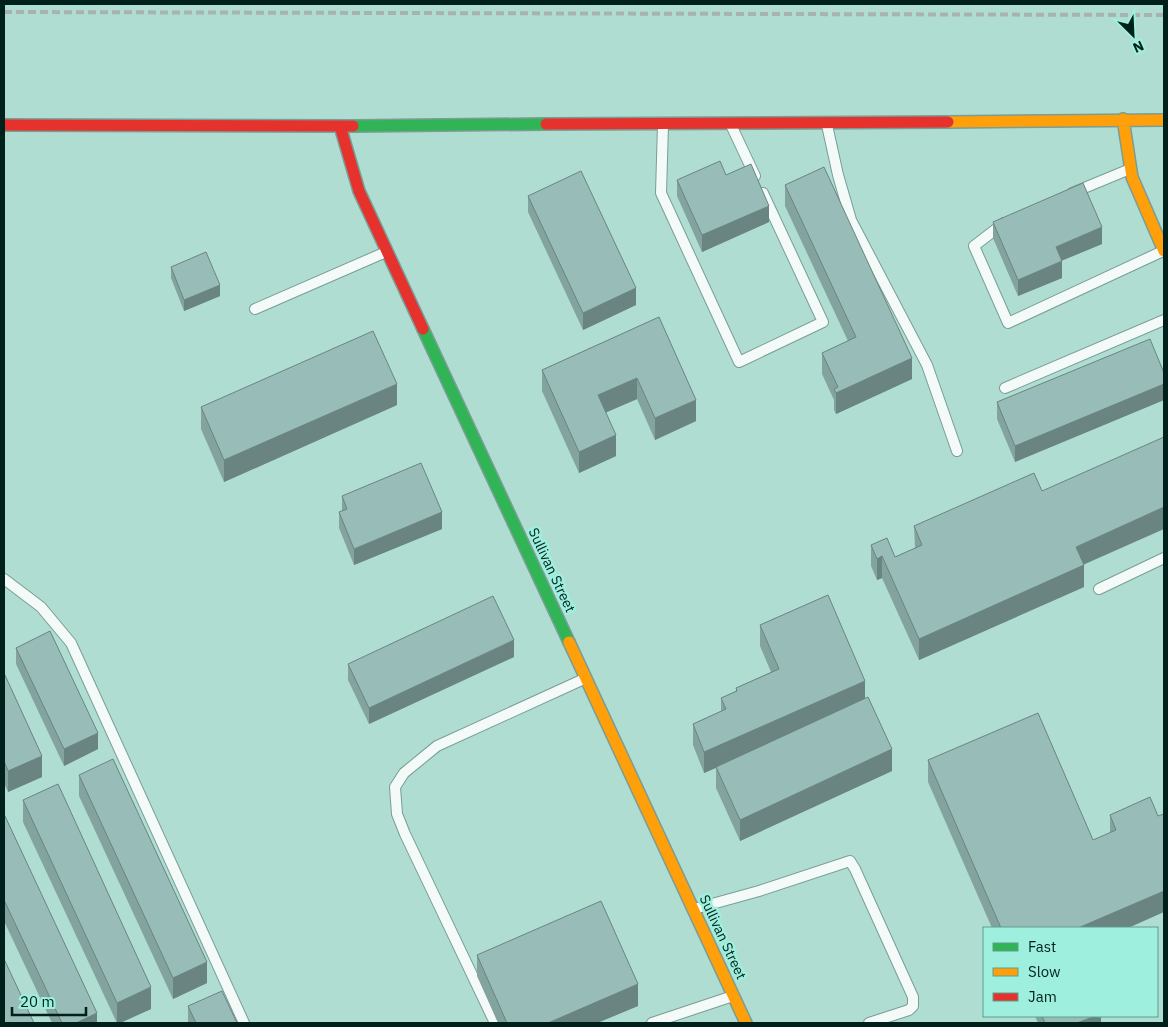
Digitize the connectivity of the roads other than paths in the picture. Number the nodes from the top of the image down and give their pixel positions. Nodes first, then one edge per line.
1 (1123, 119) junction
2 (1164, 120) edge
3 (730, 122) junction
4 (826, 122) junction
5 (663, 123) junction
6 (4, 125) edge
7 (340, 126) junction
8 (1130, 169) junction
9 (1066, 196) edge
10 (1014, 218) edge
11 (387, 251) junction
12 (1164, 251) edge
13 (255, 309) dead end
14 (1164, 320) edge
15 (1005, 388) dead end
16 (957, 452) dead end
17 (1164, 558) edge
18 (4, 579) edge
19 (1099, 590) dead end
20 (586, 679) junction
21 (693, 910) junction
22 (734, 996) junction
23 (244, 1023) edge
24 (495, 1023) edge
25 (652, 1023) edge
26 (746, 1023) edge
27 (869, 1023) edge

1 - 2 main road
1 - 4 main road
1 - 8 main road
3 - 4 main road
3 - 5 main road
3 - 5 lane
4 - 16 lane
5 - 7 main road
6 - 7 main road
7 - 11 main road, Sullivan Street
8 - 9 lane
8 - 12 main road
10 - 12 lane
11 - 13 lane
11 - 20 main road, Sullivan Street
14 - 15 lane
17 - 19 lane
18 - 23 lane
20 - 21 main road, Sullivan Street
20 - 24 lane
21 - 22 main road, Sullivan Street
21 - 27 lane
22 - 25 lane
22 - 26 main road, Sullivan Street

